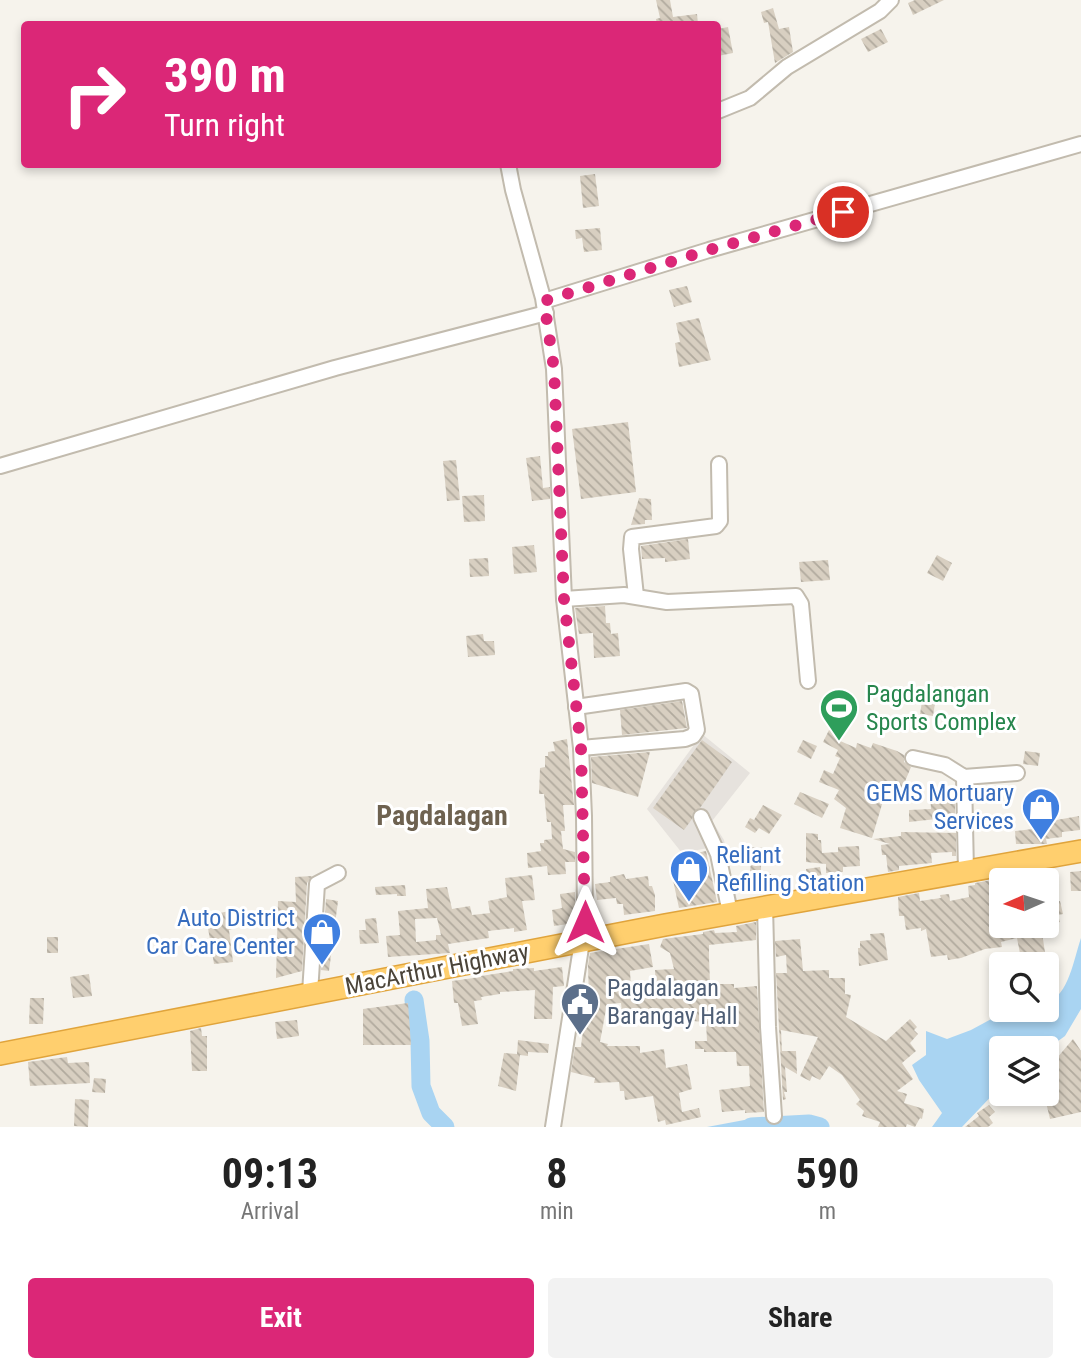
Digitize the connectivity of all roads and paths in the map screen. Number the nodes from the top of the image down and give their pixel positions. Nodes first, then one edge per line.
1 (891, 0) edge
2 (721, 110) edge
3 (1081, 144) edge
4 (509, 168) edge
5 (545, 307) junction
6 (719, 464) dead end
7 (0, 466) edge
8 (636, 596) junction
9 (564, 599) junction
10 (808, 681) dead end
11 (576, 707) junction
12 (581, 748) junction
13 (913, 758) dead end
14 (1017, 773) dead end
15 (964, 777) junction
16 (701, 817) dead end
17 (1074, 852) edge
18 (967, 872) junction
19 (338, 873) dead end
20 (765, 906) junction
21 (730, 913) junction
22 (583, 941) junction
23 (310, 993) junction
24 (0, 1054) edge
25 (774, 1116) dead end
26 (554, 1127) edge

1 - 2 street
3 - 5 street
4 - 5 street
5 - 7 street
5 - 9 street
6 - 8 street
8 - 9 street
8 - 10 street
9 - 11 street
11 - 12 street
11 - 12 street
12 - 22 street
13 - 15 street
14 - 15 street
15 - 18 street
16 - 21 street
17 - 18 highway, MacArthur Highway
18 - 20 highway, MacArthur Highway
19 - 23 street
20 - 21 highway, MacArthur Highway
20 - 25 street
21 - 22 highway, MacArthur Highway
22 - 23 highway, MacArthur Highway
22 - 26 street
23 - 24 highway, MacArthur Highway

